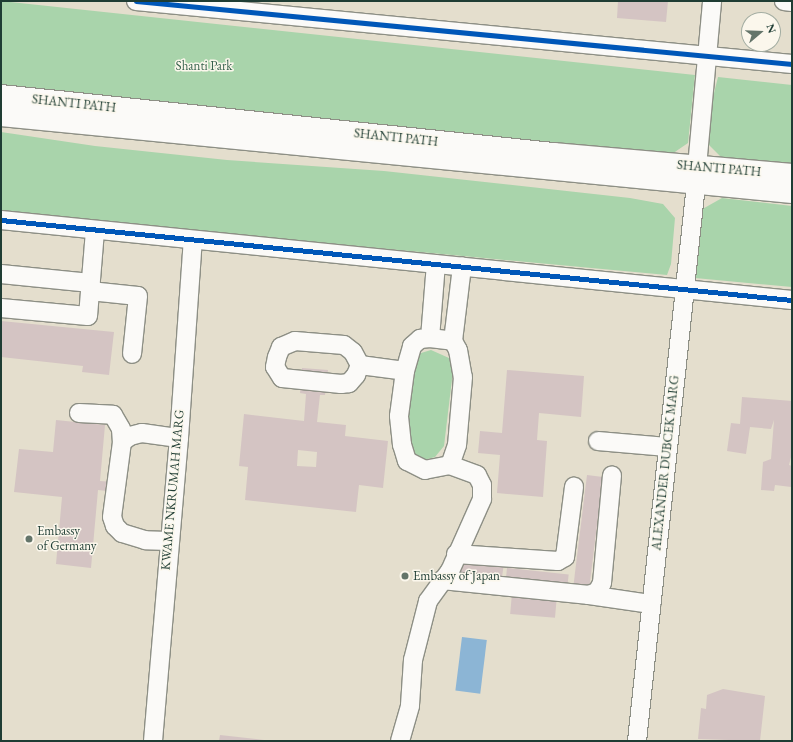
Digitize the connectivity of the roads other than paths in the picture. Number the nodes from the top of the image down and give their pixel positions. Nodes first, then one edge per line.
1 (136, 1) edge
2 (712, 1) edge
3 (784, 1) edge
4 (792, 2) edge
5 (218, 5) edge
6 (707, 57) junction
7 (792, 64) edge
8 (1, 96) edge
9 (1, 115) edge
10 (792, 175) edge
11 (697, 176) junction
12 (792, 192) edge
13 (1, 220) edge
14 (95, 230) junction
15 (192, 240) junction
16 (436, 264) junction
17 (462, 267) junction
18 (1, 274) edge
19 (90, 287) junction
20 (684, 289) junction
21 (792, 300) edge
22 (1, 308) edge
23 (430, 338) junction
24 (453, 341) junction
25 (132, 354) dead end
26 (360, 365) dead end
27 (404, 371) junction
28 (79, 413) dead end
29 (179, 438) junction
30 (598, 440) dead end
31 (122, 442) junction
32 (667, 448) junction
33 (450, 465) junction
34 (612, 475) dead end
35 (574, 487) dead end
36 (168, 541) junction
37 (456, 554) junction
38 (442, 580) junction
39 (589, 595) junction
40 (651, 604) junction
41 (153, 741) edge
42 (400, 741) edge
43 (637, 741) edge

1 - 5 street
2 - 6 street, ALEXANDER DUBCEK MARG
3 - 4 street
5 - 6 street
6 - 7 street
6 - 11 street, ALEXANDER DUBCEK MARG
8 - 11 main road, SHANTI PATH
9 - 11 main road, SHANTI PATH
10 - 11 main road, SHANTI PATH
11 - 12 main road, SHANTI PATH
11 - 20 street, ALEXANDER DUBCEK MARG
13 - 14 street
14 - 15 street
14 - 19 street
15 - 16 street
15 - 29 street, KWAME NKRUMAH MARG
16 - 17 street
16 - 23 street
17 - 20 street
17 - 24 street
18 - 19 street
19 - 22 street
19 - 25 street
20 - 21 street
20 - 32 street, ALEXANDER DUBCEK MARG
23 - 24 street
23 - 27 street
24 - 33 street
26 - 27 street
27 - 33 street
28 - 31 street
29 - 31 street
29 - 36 street, KWAME NKRUMAH MARG
30 - 32 street
31 - 36 street
32 - 40 street, ALEXANDER DUBCEK MARG
33 - 37 street
34 - 39 street
35 - 37 street
36 - 41 street, KWAME NKRUMAH MARG
37 - 38 street
38 - 39 street
38 - 42 street
39 - 40 street
40 - 43 street, ALEXANDER DUBCEK MARG

